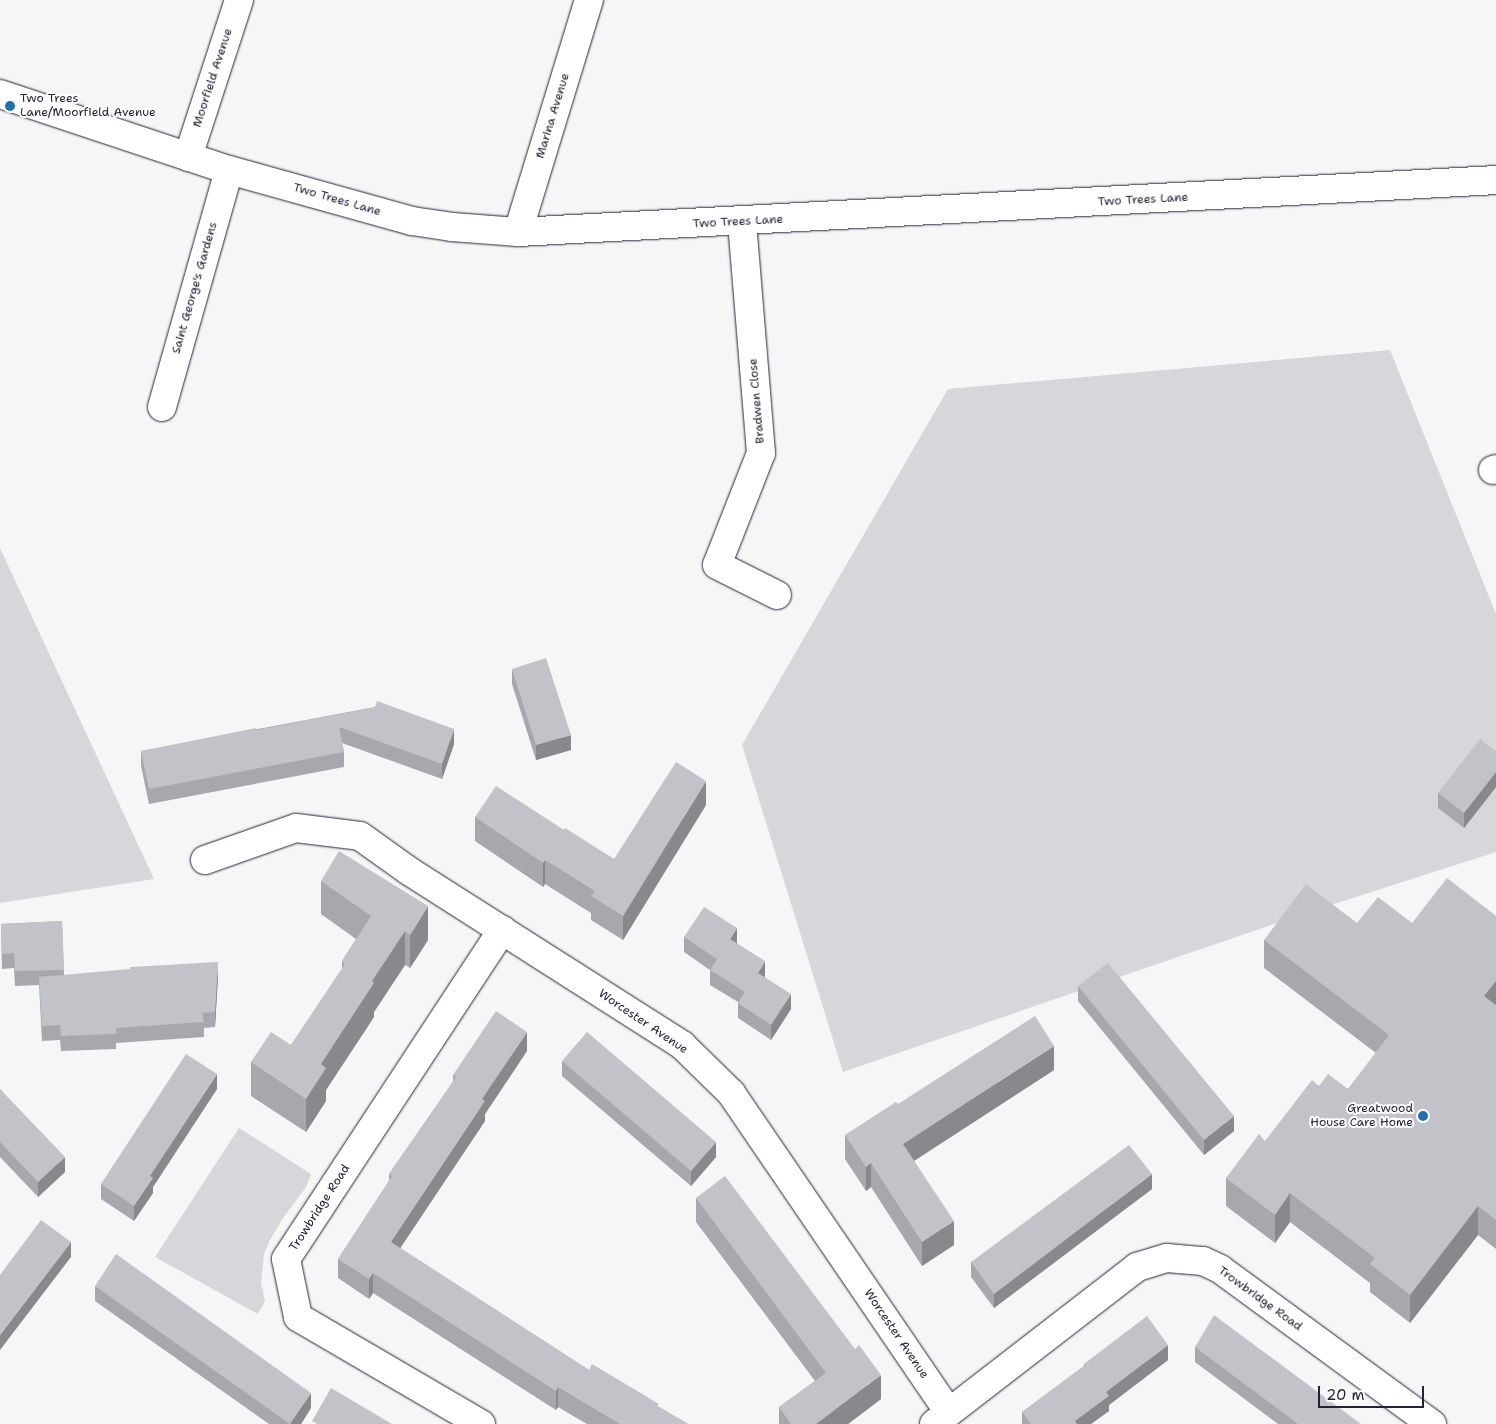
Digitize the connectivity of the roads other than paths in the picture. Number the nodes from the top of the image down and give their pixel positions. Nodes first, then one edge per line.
1 (238, 0) edge
2 (589, 0) edge
3 (0, 94) edge
4 (188, 157) junction
5 (228, 170) junction
6 (1496, 180) edge
7 (742, 222) junction
8 (518, 232) junction
9 (162, 407) dead end
10 (777, 595) dead end
11 (205, 860) dead end
12 (502, 930) junction
13 (942, 1418) edge
14 (481, 1424) edge
15 (1432, 1424) edge

1 - 4 street, Moorfield Avenue
2 - 8 street, Marina Avenue
3 - 4 street, Two Trees Lane
4 - 5 street, Two Trees Lane
5 - 8 street, Two Trees Lane
5 - 9 street, Saint George's Gardens
6 - 7 street, Two Trees Lane
7 - 8 street, Two Trees Lane
7 - 10 street, Bradwen Close
11 - 12 street, Worcester Avenue
12 - 13 street, Worcester Avenue
12 - 14 street, Trowbridge Road
13 - 15 street, Trowbridge Road

